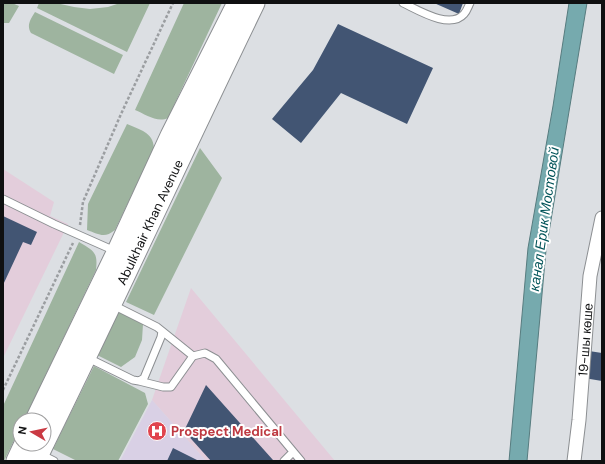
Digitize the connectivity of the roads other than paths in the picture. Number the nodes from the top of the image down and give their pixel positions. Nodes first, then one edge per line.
1 (238, 3) edge
2 (254, 3) edge
3 (403, 3) edge
4 (470, 3) edge
5 (178, 140) junction
6 (3, 199) edge
7 (602, 218) edge
8 (124, 256) junction
9 (602, 270) edge
10 (590, 276) junction
11 (111, 304) junction
12 (162, 331) junction
13 (193, 356) junction
14 (86, 357) junction
15 (139, 381) junction
16 (40, 412) edge
17 (52, 426) edge
18 (38, 452) edge
19 (293, 452) junction
20 (17, 461) edge
21 (284, 461) edge
22 (301, 461) edge
23 (574, 461) edge

1 - 5 main road, Abulkhair Khan Avenue
2 - 5 main road, Abulkhair Khan Avenue
3 - 4 lane
5 - 8 main road, Abulkhair Khan Avenue
6 - 8 lane
7 - 10 street, 19-шы көше
8 - 11 main road, Abulkhair Khan Avenue
8 - 16 main road, Abulkhair Khan Avenue
9 - 10 street
10 - 23 street, 19-шы көше
11 - 12 lane
11 - 14 main road, Abulkhair Khan Avenue
12 - 13 lane
12 - 15 lane
13 - 15 lane
13 - 19 lane
14 - 15 lane
14 - 17 main road, Abulkhair Khan Avenue
18 - 20 main road, Abulkhair Khan Avenue
19 - 21 lane
19 - 22 lane

